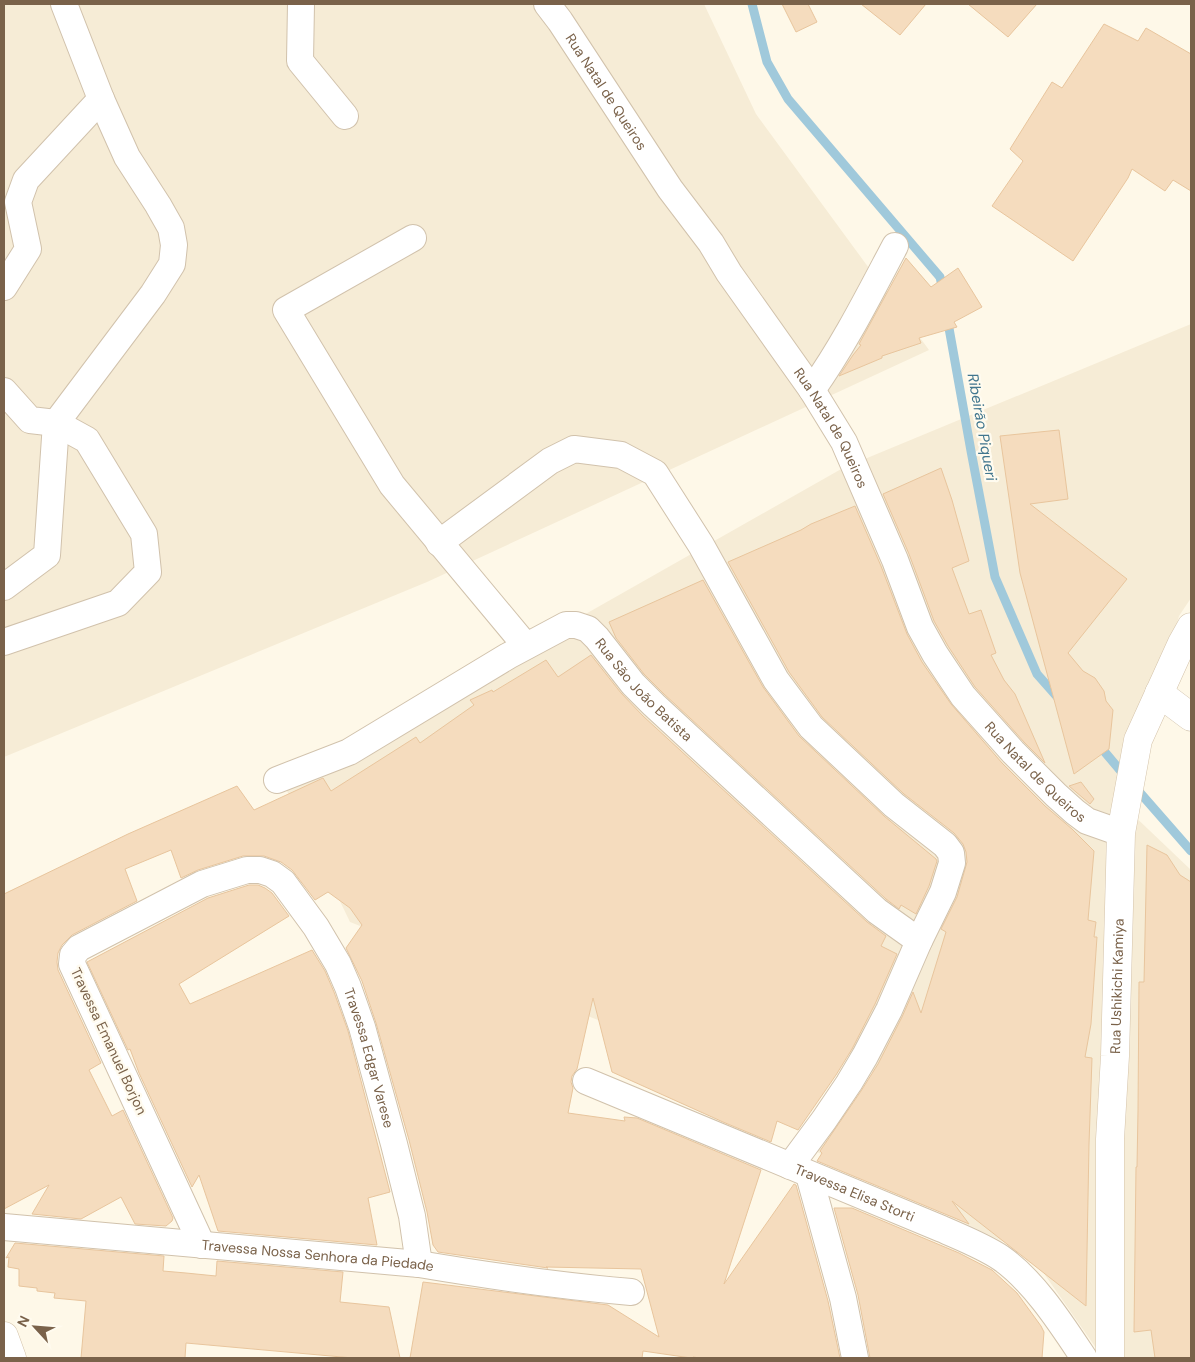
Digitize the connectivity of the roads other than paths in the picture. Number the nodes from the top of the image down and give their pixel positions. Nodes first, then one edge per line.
1 (64, 4) edge
2 (301, 4) edge
3 (547, 4) edge
4 (101, 99) junction
5 (345, 116) dead end
6 (413, 238) dead end
7 (895, 246) dead end
8 (4, 287) edge
9 (812, 390) junction
10 (4, 391) edge
11 (56, 423) junction
12 (440, 543) junction
13 (4, 587) edge
14 (1191, 627) edge
15 (4, 642) edge
16 (526, 646) junction
17 (1160, 693) junction
18 (1191, 717) edge
19 (277, 780) dead end
20 (1122, 824) junction
21 (272, 874) joint
22 (919, 941) junction
23 (586, 1081) dead end
24 (800, 1170) junction
25 (4, 1227) edge
26 (202, 1245) junction
27 (419, 1264) junction
28 (632, 1292) dead end
29 (4, 1336) edge
30 (12, 1358) edge
31 (855, 1358) edge
32 (1084, 1358) edge
33 (1110, 1358) edge

1 - 4 street
2 - 5 street
3 - 9 street, Rua Natal de Queiros
4 - 8 street
4 - 11 street
6 - 12 street
7 - 9 street
9 - 20 street, Rua Natal de Queiros
10 - 11 street
11 - 13 street
11 - 15 street
12 - 16 street
12 - 22 street
14 - 17 main road, Rua Ushikichi Kamiya
16 - 19 street, Rua São João Batista
16 - 22 street, Rua São João Batista
17 - 18 main road
17 - 20 main road, Rua Ushikichi Kamiya
20 - 33 main road, Rua Ushikichi Kamiya
21 - 26 street, Travessa Emanuel Borjon
21 - 27 street, Travessa Edgar Varese
22 - 24 street
23 - 24 street, Travessa Elisa Storti
24 - 31 street
24 - 32 street, Travessa Elisa Storti
25 - 26 street, Travessa Nossa Senhora da Piedade
26 - 27 street, Travessa Nossa Senhora da Piedade
27 - 28 street, Travessa Nossa Senhora da Piedade
29 - 30 main road

